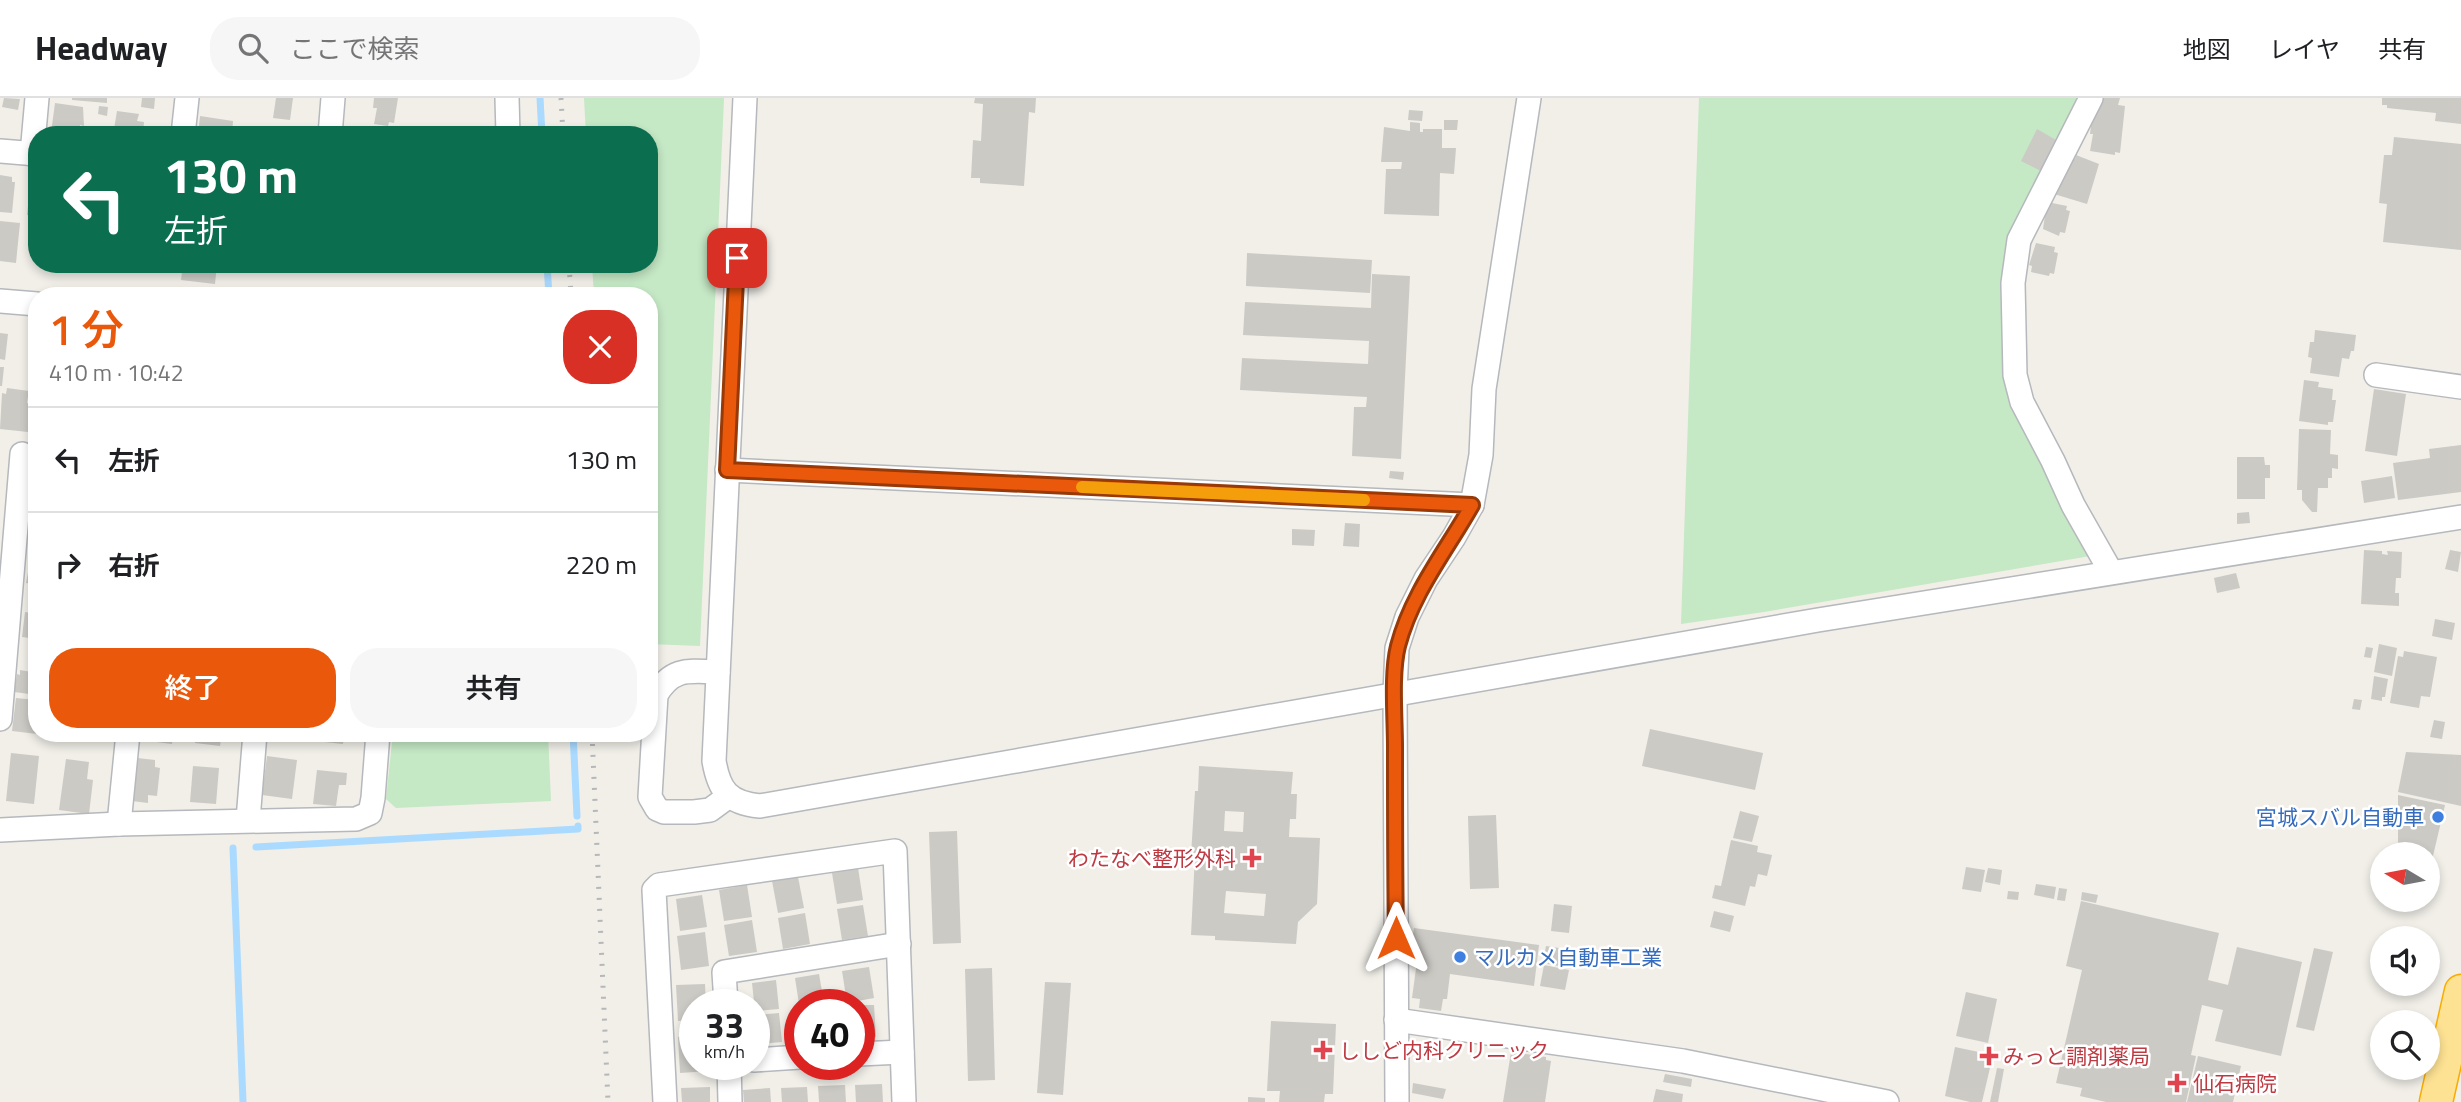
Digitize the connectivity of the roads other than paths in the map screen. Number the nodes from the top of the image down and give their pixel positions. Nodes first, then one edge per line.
1 (37, 98) edge
2 (187, 98) edge
3 (333, 98) edge
4 (507, 98) edge
5 (746, 98) edge
6 (1529, 98) edge
7 (2091, 98) edge
8 (36, 126) edge
9 (184, 126) edge
10 (331, 126) edge
11 (508, 126) edge
12 (0, 151) edge
13 (28, 153) edge
14 (0, 301) edge
15 (28, 303) edge
16 (2376, 375) dead end
17 (2461, 387) edge
18 (20, 454) edge
19 (727, 470) junction
20 (1472, 505) junction
21 (2461, 517) edge
22 (2111, 572) junction
23 (718, 672) junction
24 (658, 692) edge
25 (1395, 693) junction
26 (0, 719) edge
27 (127, 742) edge
28 (254, 742) edge
29 (377, 742) edge
30 (653, 742) edge
31 (729, 796) junction
32 (248, 820) junction
33 (120, 824) junction
34 (0, 830) edge
35 (899, 944) junction
36 (725, 989) edge
37 (2461, 994) edge
38 (1396, 1020) junction
39 (902, 1052) junction
40 (875, 1053) edge
41 (729, 1080) edge
42 (665, 1102) edge
43 (730, 1102) edge
44 (904, 1102) edge
45 (1397, 1102) edge
46 (1887, 1102) edge
47 (2435, 1102) edge

1 - 8 street
2 - 9 street
3 - 10 street
4 - 11 street
5 - 19 street
6 - 20 street
7 - 22 street
12 - 13 street
14 - 15 street
16 - 17 street
18 - 26 street
19 - 20 street
19 - 23 street
20 - 25 street
21 - 22 street
22 - 25 street
23 - 24 street
23 - 31 street
25 - 31 street
25 - 38 street
27 - 33 street
28 - 32 street
29 - 32 street
30 - 31 street
32 - 33 street
33 - 34 street
35 - 36 street
35 - 39 street
35 - 42 street
37 - 47 highway
38 - 45 street
38 - 46 street
39 - 40 street
39 - 44 street
41 - 43 street

